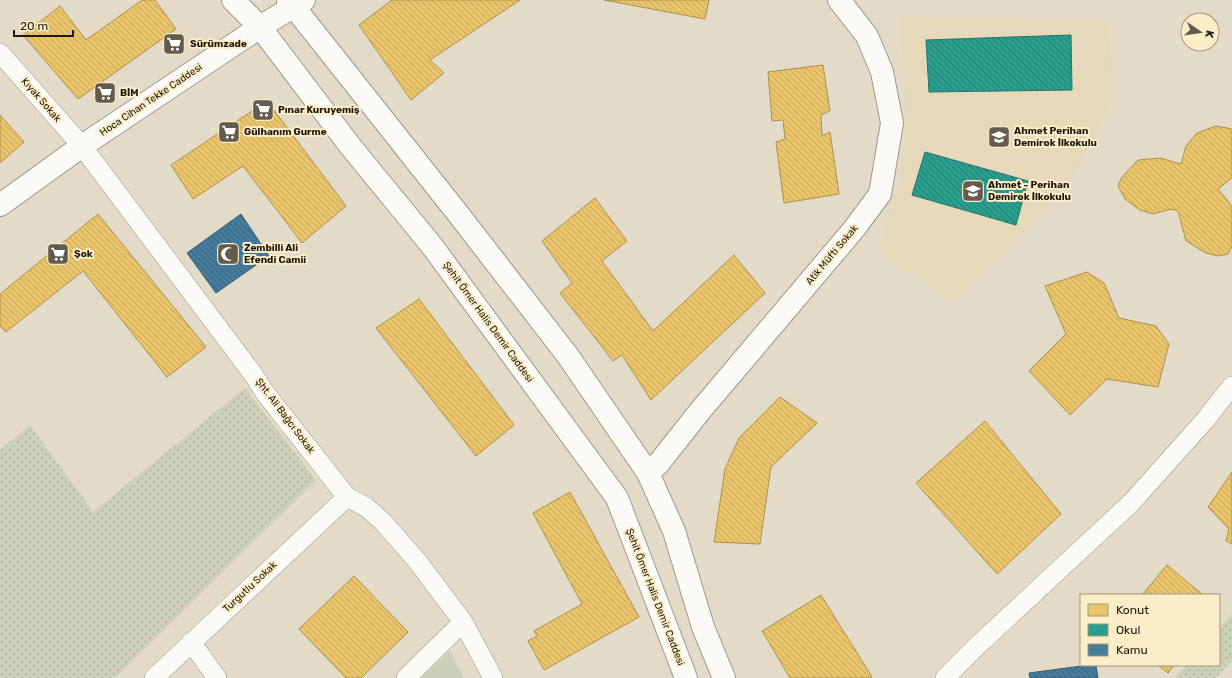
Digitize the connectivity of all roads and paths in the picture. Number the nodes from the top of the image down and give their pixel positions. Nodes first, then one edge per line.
1 (234, 0) edge
2 (839, 0) edge
3 (295, 2) edge
4 (260, 27) junction
5 (0, 53) edge
6 (82, 146) junction
7 (0, 205) edge
8 (1232, 386) edge
9 (648, 473) junction
10 (347, 497) junction
11 (463, 622) junction
12 (191, 642) junction
13 (154, 678) edge
14 (216, 678) edge
15 (406, 678) edge
16 (493, 678) edge
17 (686, 678) edge
18 (724, 678) edge
19 (945, 678) edge

1 - 4 main road, Şehit Ömer Halis Demir Caddesi
2 - 9 main road, Atik Müfti Sokak
3 - 4 main road, Hoca Cihan Tekke Caddesi
3 - 9 main road
4 - 6 main road, Hoca Cihan Tekke Caddesi
4 - 17 main road, Şehit Ömer Halis Demir Caddesi
5 - 6 street, Kıyak Sokak
6 - 7 main road, Hoca Cihan Tekke Caddesi
6 - 10 street, Şht. Ali Bağcı Sokak
8 - 19 street
9 - 18 main road
10 - 11 street, Şht. Ali Bağcı Sokak
10 - 12 street, Turgutlu Sokak
11 - 15 street
11 - 16 street, Şht. Ali Bağcı Sokak
12 - 13 street, Turgutlu Sokak
12 - 14 street

